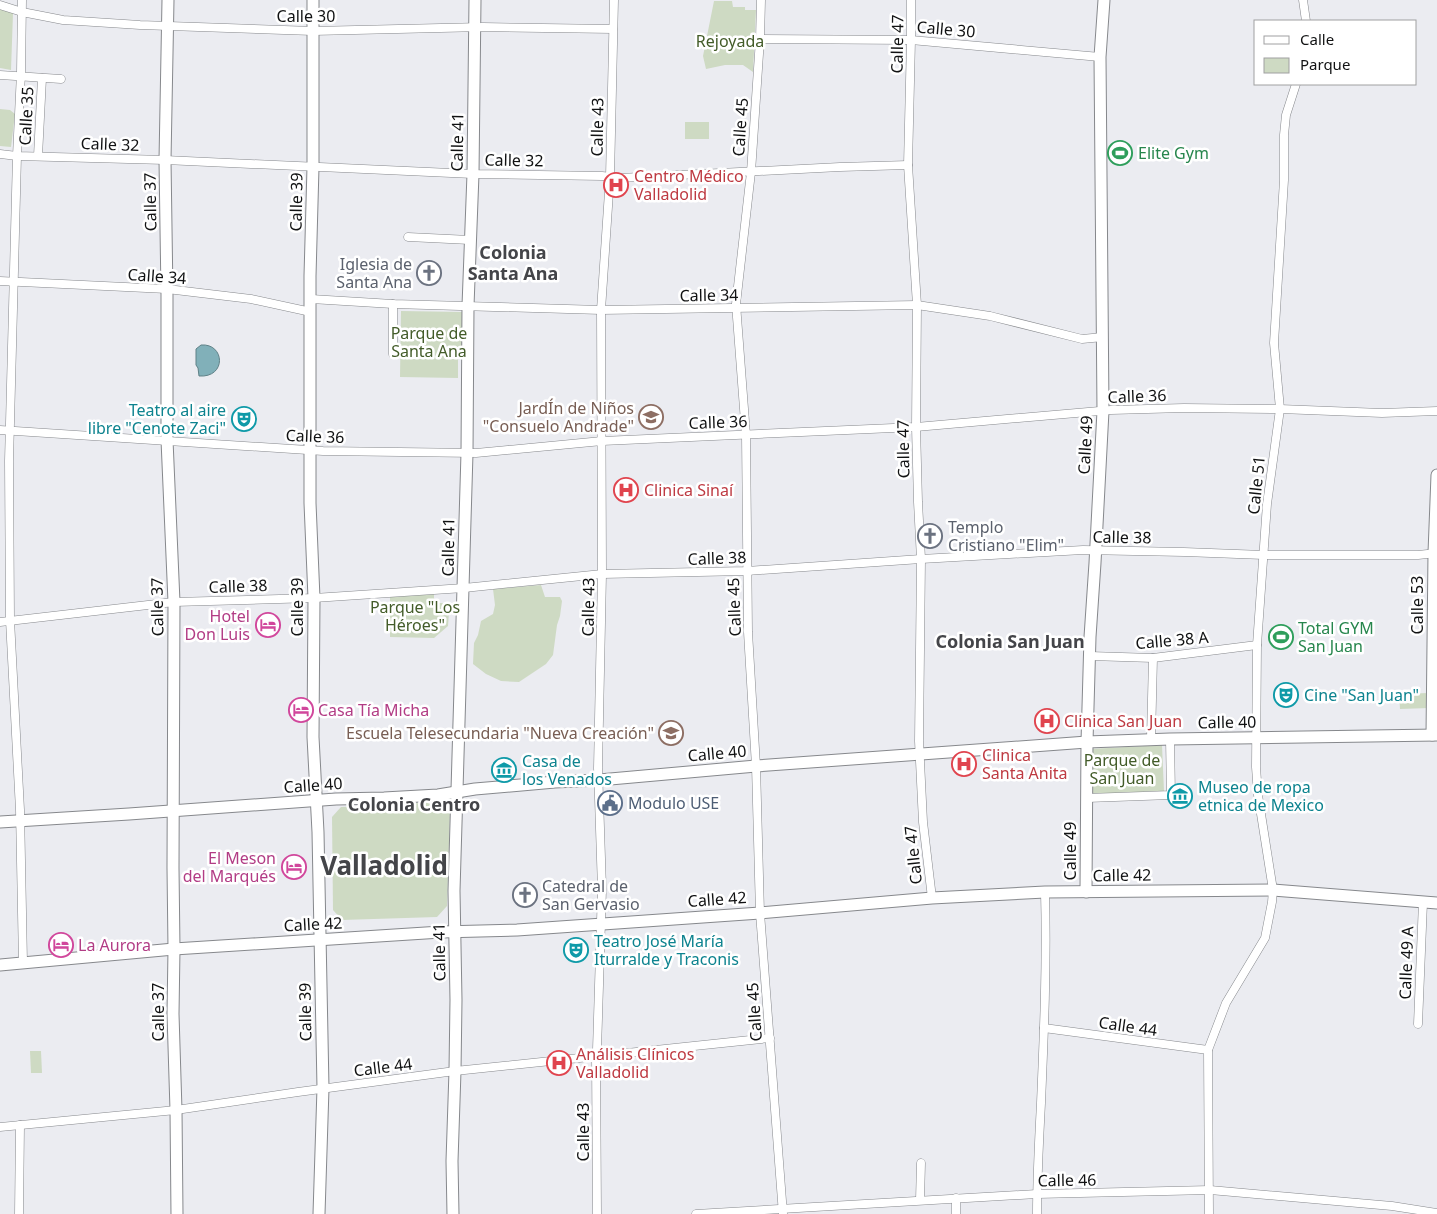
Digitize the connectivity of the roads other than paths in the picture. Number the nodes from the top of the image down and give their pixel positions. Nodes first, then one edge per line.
1 (22, 0) edge
2 (168, 0) edge
3 (313, 0) edge
4 (474, 0) edge
5 (614, 0) edge
6 (761, 0) edge
7 (911, 0) edge
8 (1104, 0) edge
9 (1303, 0) edge
10 (0, 5) edge
11 (22, 12) junction
12 (1306, 20) edge
13 (168, 25) junction
14 (475, 28) junction
15 (613, 29) junction
16 (313, 31) junction
17 (760, 39) junction
18 (912, 40) junction
19 (1100, 57) junction
20 (0, 75) edge
21 (20, 77) junction
22 (42, 78) junction
23 (61, 79) dead end
24 (1296, 85) edge
25 (0, 154) edge
26 (17, 156) junction
27 (38, 156) junction
28 (165, 160) junction
29 (908, 165) junction
30 (313, 167) junction
31 (751, 172) junction
32 (473, 174) junction
33 (610, 177) junction
34 (408, 237) dead end
35 (470, 240) junction
36 (0, 281) edge
37 (13, 282) junction
38 (167, 289) junction
39 (311, 299) junction
40 (393, 304) junction
41 (917, 305) junction
42 (468, 306) junction
43 (736, 308) junction
44 (601, 310) junction
45 (311, 312) junction
46 (1103, 337) junction
47 (393, 354) dead end
48 (1280, 409) junction
49 (1103, 411) junction
50 (1437, 411) edge
51 (916, 427) junction
52 (0, 430) edge
53 (10, 431) junction
54 (746, 435) junction
55 (167, 440) junction
56 (602, 441) junction
57 (311, 450) junction
58 (467, 453) junction
59 (1437, 475) edge
60 (1096, 550) junction
61 (1435, 553) edge
62 (1264, 555) junction
63 (921, 559) junction
64 (747, 571) junction
65 (602, 574) junction
66 (464, 588) junction
67 (314, 598) junction
68 (174, 602) junction
69 (10, 620) junction
70 (0, 622) edge
71 (1256, 645) junction
72 (1090, 656) junction
73 (1153, 658) junction
74 (1435, 735) edge
75 (1255, 738) junction
76 (1170, 739) junction
77 (1151, 740) junction
78 (1087, 742) junction
79 (920, 754) junction
80 (756, 766) junction
81 (599, 780) junction
82 (457, 792) junction
83 (1087, 798) junction
84 (317, 800) junction
85 (174, 811) junction
86 (20, 821) junction
87 (0, 822) edge
88 (1273, 890) junction
89 (1044, 892) junction
90 (1086, 892) junction
91 (932, 898) junction
92 (1423, 902) junction
93 (1437, 903) edge
94 (760, 912) junction
95 (602, 924) junction
96 (455, 932) junction
97 (320, 940) junction
98 (174, 949) junction
99 (23, 963) junction
100 (0, 965) edge
101 (1418, 1024) dead end
102 (1044, 1028) junction
103 (770, 1038) junction
104 (1208, 1050) junction
105 (596, 1056) junction
106 (456, 1071) junction
107 (323, 1088) junction
108 (176, 1110) junction
109 (20, 1125) junction
110 (0, 1127) edge
111 (921, 1164) dead end
112 (1210, 1190) junction
113 (1037, 1194) junction
114 (956, 1198) junction
115 (920, 1200) junction
116 (1390, 1210) edge
117 (783, 1211) edge
118 (1437, 1213) edge
119 (19, 1214) edge
120 (177, 1214) edge
121 (319, 1214) edge
122 (452, 1214) edge
123 (597, 1214) edge
124 (696, 1214) edge
125 (956, 1214) edge
126 (1037, 1214) edge
127 (1209, 1214) edge

1 - 11 street, Calle 35
2 - 13 main road, Calle 37
3 - 16 main road, Calle 39
4 - 14 main road, Calle 41
5 - 15 street, Calle 43
6 - 17 street, Calle 45
7 - 18 street, Calle 47
8 - 19 main road, Calle 49
9 - 12 street
10 - 11 street, Calle 30
11 - 13 street, Calle 30
11 - 21 street, Calle 35
13 - 16 street, Calle 30
13 - 28 main road, Calle 37
14 - 15 street, Calle 30
14 - 16 street, Calle 30
14 - 32 main road, Calle 41
15 - 33 street, Calle 43
16 - 30 main road, Calle 39
17 - 18 street, Calle 30
17 - 31 street, Calle 45
18 - 19 street, Calle 30
18 - 29 street, Calle 47
19 - 46 main road, Calle 49
20 - 21 street
21 - 22 street
21 - 26 street, Calle 35
22 - 23 street
22 - 27 street, Calle 35
24 - 48 street, Calle 51
25 - 26 street, Calle 32
26 - 27 street, Calle 32
26 - 37 street, Calle 35
27 - 28 street, Calle 32
28 - 30 street, Calle 32
28 - 38 main road, Calle 37
29 - 31 street, Calle 32
29 - 41 street, Calle 47
30 - 32 street, Calle 32
30 - 39 main road, Calle 39
31 - 33 street, Calle 32
31 - 43 street, Calle 45
32 - 33 street, Calle 32
32 - 35 main road, Calle 41
33 - 44 street, Calle 43
34 - 35 street
35 - 42 main road, Calle 41
36 - 37 street, Calle 34
37 - 38 street, Calle 34
37 - 53 street, Calle 35
38 - 45 street, Calle 34
38 - 55 main road, Calle 37
39 - 40 street, Calle 34
39 - 45 main road, Calle 39
40 - 42 street, Calle 34
40 - 47 street
41 - 43 street, Calle 34
41 - 46 street, Calle 34
41 - 51 street, Calle 47
42 - 44 street, Calle 34
42 - 58 main road, Calle 41
43 - 44 street, Calle 34
43 - 54 street, Calle 45
44 - 56 street, Calle 43
45 - 57 main road, Calle 39
46 - 49 main road, Calle 49
48 - 49 street, Calle 36
48 - 50 street, Calle 36
48 - 62 street, Calle 51
49 - 51 street, Calle 36
49 - 60 main road, Calle 49
51 - 54 street, Calle 36
51 - 63 street, Calle 47
52 - 53 street, Calle 36
53 - 55 street, Calle 36
53 - 69 street, Calle 35
54 - 56 street, Calle 36
54 - 64 street, Calle 45
55 - 57 street, Calle 36
55 - 68 main road, Calle 37
56 - 58 street, Calle 36
56 - 65 street, Calle 43
57 - 58 street, Calle 36
57 - 67 main road, Calle 39
58 - 66 main road, Calle 41
59 - 61 main road, Calle 53
60 - 62 street, Calle 38
60 - 63 street, Calle 38
60 - 72 main road, Calle 49
61 - 62 street, Calle 38
61 - 74 main road, Calle 53
62 - 71 street, Calle 51
63 - 64 street, Calle 38
63 - 79 street, Calle 47
64 - 65 street, Calle 38
64 - 80 street, Calle 45
65 - 66 street, Calle 38
65 - 81 street, Calle 43
66 - 67 street, Calle 38
66 - 82 main road, Calle 41
67 - 68 street, Calle 38
67 - 84 main road, Calle 39
68 - 69 street, Calle 38
68 - 85 main road, Calle 37
69 - 70 street, Calle 38
69 - 86 street, Calle 35
71 - 73 street, Calle 38 A
71 - 75 street, Calle 51
72 - 73 street, Calle 38 A
72 - 78 main road, Calle 49
73 - 77 street
74 - 75 main road, Calle 40
75 - 76 main road, Calle 40
75 - 88 street, Calle 51
76 - 77 main road, Calle 40
76 - 83 street
77 - 78 main road, Calle 40
78 - 79 main road, Calle 40
78 - 83 main road, Calle 49
79 - 80 main road, Calle 40
79 - 91 street, Calle 47
80 - 81 main road, Calle 40
80 - 94 street, Calle 45
81 - 82 main road, Calle 40
81 - 95 street, Calle 43
82 - 84 main road, Calle 40
82 - 96 main road, Calle 41
83 - 90 main road, Calle 49
84 - 85 main road, Calle 40
84 - 97 main road, Calle 39
85 - 86 main road, Calle 40
85 - 98 main road, Calle 37
86 - 87 main road, Calle 40
86 - 99 street, Calle 35
88 - 90 main road, Calle 42
88 - 92 main road, Calle 42
88 - 104 street
89 - 90 main road, Calle 42
89 - 91 main road, Calle 42
89 - 102 street
91 - 94 main road, Calle 42
92 - 93 main road, Calle 42
92 - 101 street, Calle 49 A
94 - 95 main road, Calle 42
94 - 103 street, Calle 45
95 - 96 main road, Calle 42
95 - 105 street, Calle 43
96 - 97 main road, Calle 42
96 - 106 main road, Calle 41
97 - 98 main road, Calle 42
97 - 107 main road, Calle 39
98 - 99 main road, Calle 42
98 - 108 main road, Calle 37
99 - 100 main road, Calle 42
102 - 104 street, Calle 44
102 - 113 street
103 - 105 street, Calle 44
103 - 117 street, Calle 45
104 - 112 street
105 - 106 street, Calle 44
105 - 123 street, Calle 43
106 - 107 street, Calle 44
106 - 122 main road, Calle 41
107 - 108 street, Calle 44
107 - 121 main road, Calle 39
108 - 109 street, Calle 44
108 - 120 main road, Calle 37
109 - 110 street, Calle 44
109 - 119 street
111 - 115 street
112 - 113 street, Calle 46
112 - 116 street, Calle 46
112 - 127 street
113 - 114 street, Calle 46
113 - 126 street
114 - 115 street, Calle 46
114 - 125 street
115 - 117 street, Calle 46
116 - 118 street, Calle 46
117 - 124 street, Calle 46

